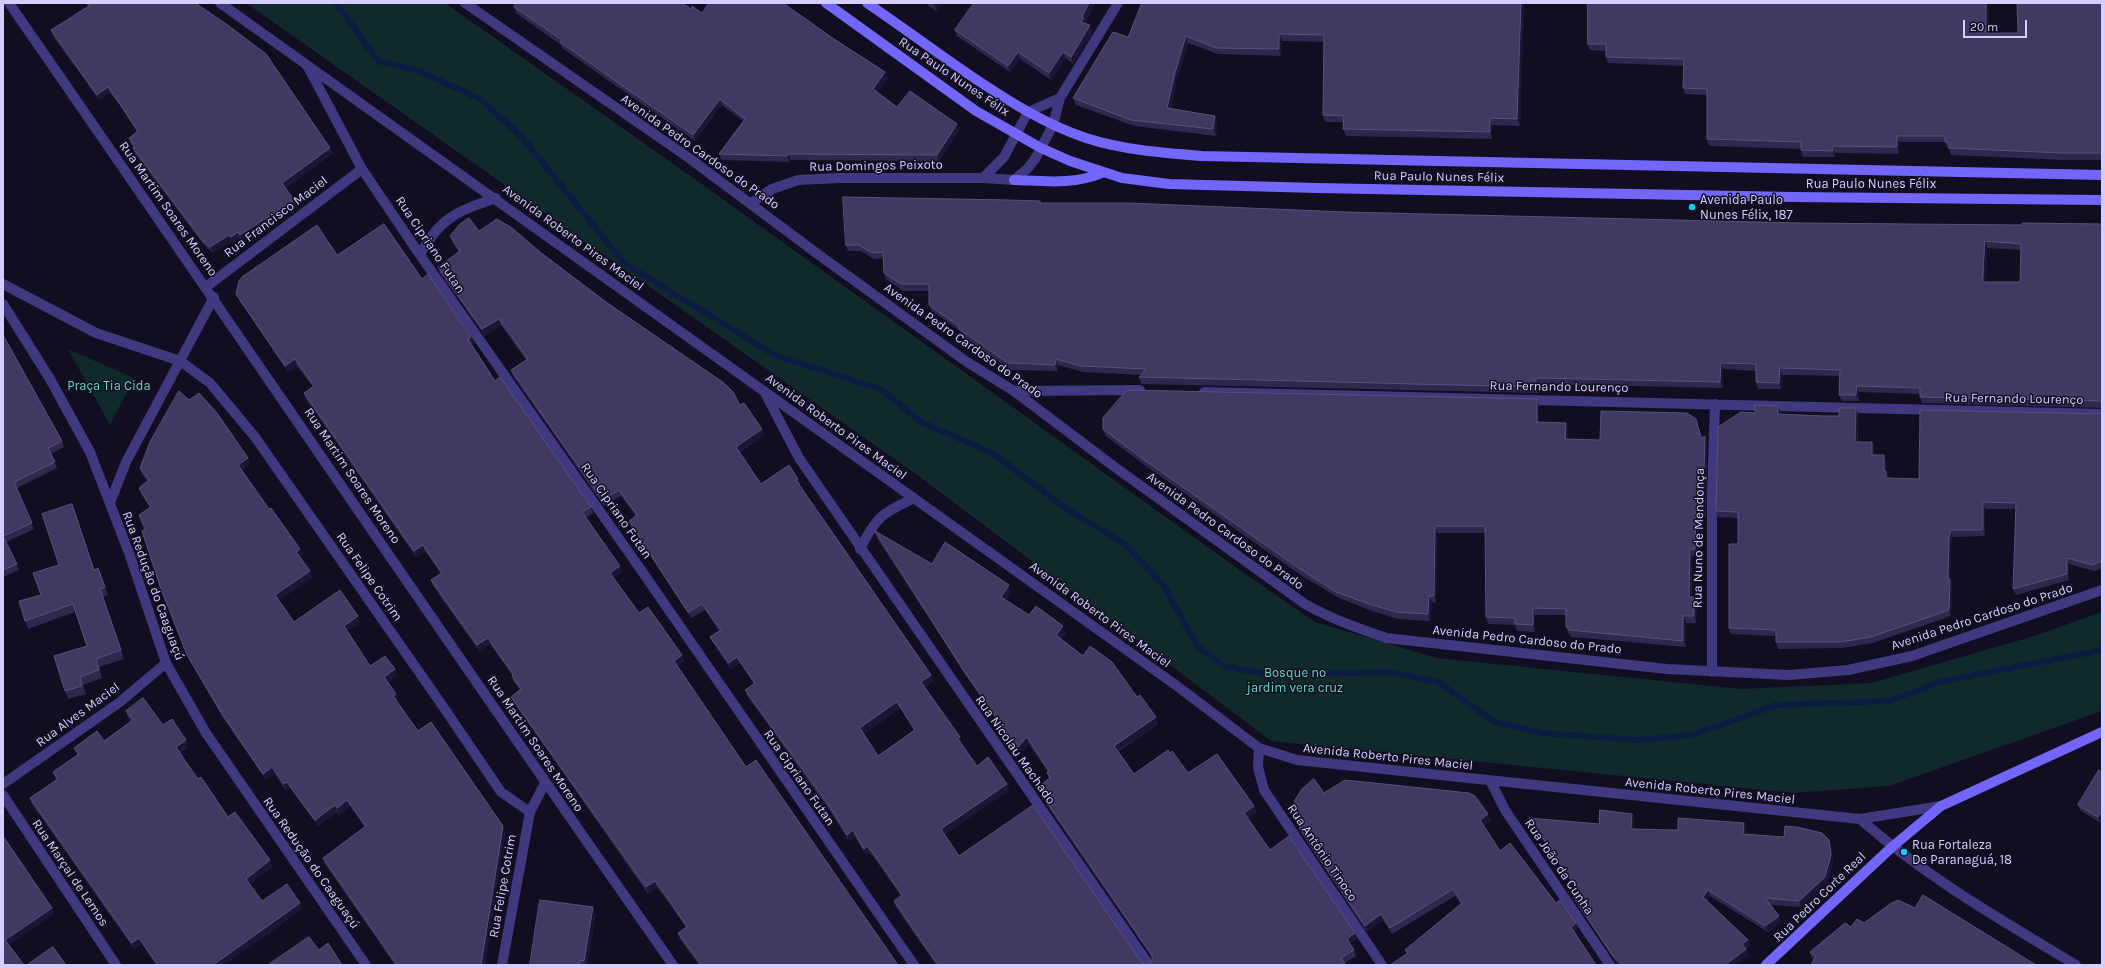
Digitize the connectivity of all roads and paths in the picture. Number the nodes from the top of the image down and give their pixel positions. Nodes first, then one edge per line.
1 (9, 3) edge
2 (220, 3) edge
3 (464, 3) edge
4 (826, 3) edge
5 (867, 3) edge
6 (1118, 3) edge
7 (307, 65) junction
8 (1060, 98) junction
9 (1028, 112) junction
10 (1053, 126) junction
11 (1017, 134) junction
12 (1042, 148) junction
13 (362, 169) junction
14 (1102, 173) junction
15 (2102, 175) edge
16 (983, 178) junction
17 (1014, 180) junction
18 (496, 198) junction
19 (2102, 200) edge
20 (751, 203) junction
21 (420, 255) junction
22 (3, 284) edge
23 (206, 287) junction
24 (214, 298) junction
25 (3, 304) edge
26 (180, 361) junction
27 (1149, 390) edge
28 (764, 391) junction
29 (1014, 391) junction
30 (1197, 391) edge
31 (1716, 404) junction
32 (2102, 414) edge
33 (914, 498) junction
34 (110, 503) junction
35 (860, 549) junction
36 (2102, 590) edge
37 (166, 663) junction
38 (1712, 672) junction
39 (2102, 732) edge
40 (1259, 748) junction
41 (1491, 782) junction
42 (545, 783) junction
43 (3, 784) edge
44 (3, 795) edge
45 (1941, 806) junction
46 (530, 812) junction
47 (1860, 819) junction
48 (1892, 847) junction
49 (116, 965) edge
50 (366, 965) edge
51 (502, 965) edge
52 (673, 965) edge
53 (914, 965) edge
54 (1149, 965) edge
55 (1382, 965) edge
56 (1610, 965) edge
57 (1766, 965) edge
58 (2076, 965) edge

1 - 23 street, Rua Martim Soares Moreno
2 - 7 street, Avenida Roberto Pires Maciel
3 - 20 street, Avenida Pedro Cardoso do Prado
4 - 11 main road, Rua Paulo Nunes Félix
5 - 9 main road, Rua Paulo Nunes Félix
6 - 8 street
7 - 13 street, Rua Cipriano Futan
7 - 18 street, Avenida Roberto Pires Maciel
8 - 9 street
8 - 10 street
9 - 10 main road, Rua Paulo Nunes Félix
9 - 11 street
10 - 12 street
10 - 15 main road, Rua Paulo Nunes Félix
11 - 12 main road, Rua Paulo Nunes Félix
11 - 16 street
12 - 14 main road, Rua Paulo Nunes Félix
12 - 17 street
13 - 21 street, Rua Cipriano Futan
13 - 23 street, Rua Francisco Maciel
14 - 17 main road
14 - 19 main road, Rua Paulo Nunes Félix
16 - 17 street, Rua Domingos Peixoto
16 - 20 street, Rua Domingos Peixoto
18 - 21 street
18 - 28 street, Avenida Roberto Pires Maciel
20 - 29 street, Avenida Pedro Cardoso do Prado
21 - 53 street, Rua Cipriano Futan
22 - 26 street, Rua Felipe Cotrim
23 - 24 street, Rua Martim Soares Moreno
24 - 26 street
24 - 42 street, Rua Martim Soares Moreno
25 - 34 street, Rua Redução do Caaguaçú
26 - 34 street
26 - 46 street, Rua Felipe Cotrim
27 - 29 street
28 - 33 street, Avenida Roberto Pires Maciel
28 - 35 street, Rua Nicolau Machado
29 - 38 street, Avenida Pedro Cardoso do Prado
30 - 31 street, Rua Fernando Lourenço
31 - 32 street, Rua Fernando Lourenço
31 - 38 street, Rua Nuno de Mendonça
33 - 35 street
33 - 40 street, Avenida Roberto Pires Maciel
34 - 37 street, Rua Redução do Caaguaçú
35 - 54 street, Rua Nicolau Machado
36 - 38 street, Avenida Pedro Cardoso do Prado
37 - 43 street, Rua Alves Maciel
37 - 50 street, Rua Redução do Caaguaçú
39 - 45 main road, Avenida Roberto Pires Maciel
40 - 41 street, Avenida Roberto Pires Maciel
40 - 55 street, Rua Antônio Tinoco
41 - 47 street, Avenida Roberto Pires Maciel
41 - 56 street, Rua João da Cunha
42 - 46 street, Rua Felipe Cotrim
42 - 52 street, Rua Martim Soares Moreno
44 - 49 street, Rua Marçal de Lemos
45 - 47 street, Avenida Roberto Pires Maciel
45 - 48 main road, Rua Pedro Corte Real
46 - 51 street, Rua Felipe Cotrim
47 - 48 street
48 - 57 main road, Rua Pedro Corte Real
48 - 58 street

